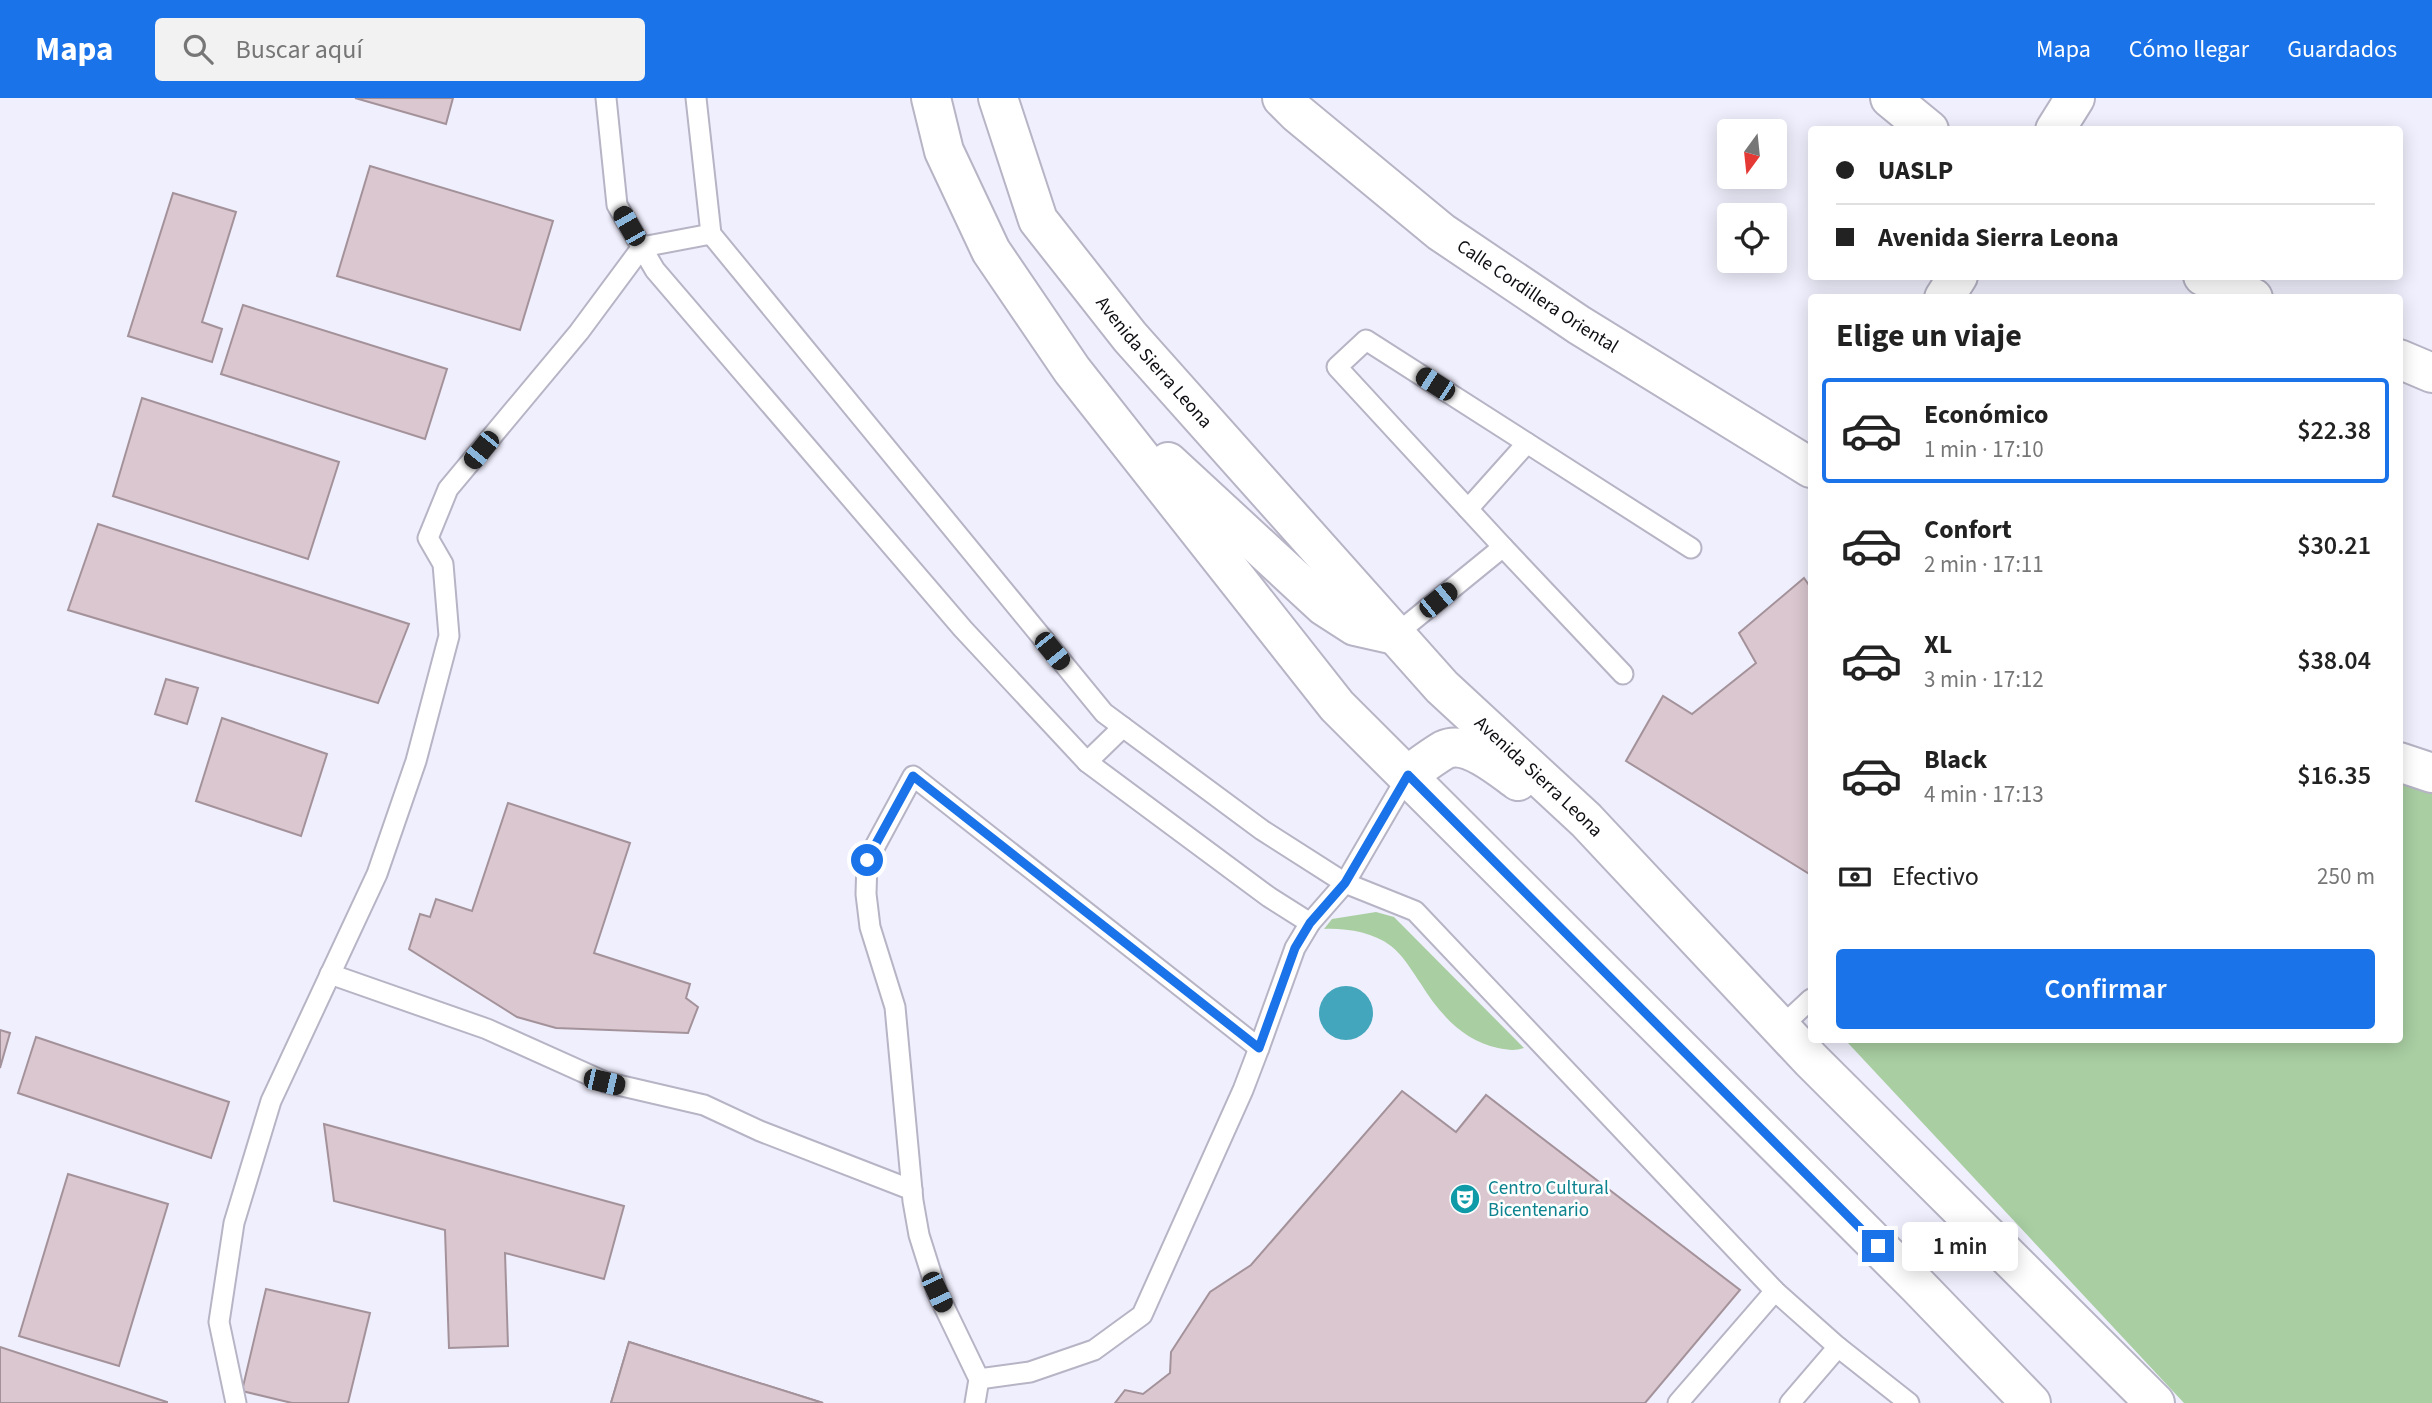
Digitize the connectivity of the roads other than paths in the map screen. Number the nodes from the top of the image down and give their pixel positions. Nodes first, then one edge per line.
1 (606, 98) edge
2 (696, 98) edge
3 (931, 98) edge
4 (998, 98) edge
5 (1282, 98) edge
6 (1890, 98) edge
7 (2076, 98) edge
8 (1924, 126) edge
9 (2058, 126) edge
10 (711, 234) junction
11 (642, 247) junction
12 (2212, 280) edge
13 (2244, 294) edge
14 (2403, 361) edge
15 (2432, 373) edge
16 (1082, 382) junction
17 (1527, 443) junction
18 (1808, 466) edge
19 (1468, 509) junction
20 (1503, 547) junction
21 (1691, 548) dead end
22 (1395, 635) junction
23 (1623, 674) dead end
24 (1122, 727) junction
25 (1087, 762) junction
26 (2403, 763) edge
27 (2432, 773) edge
28 (1408, 775) junction
29 (1586, 820) junction
30 (1345, 883) junction
31 (1310, 923) junction
32 (330, 974) junction
33 (1808, 1002) edge
34 (1781, 1027) junction
35 (1259, 1048) junction
36 (912, 1190) junction
37 (1775, 1291) junction
38 (1838, 1347) junction
39 (979, 1379) junction
40 (236, 1403) edge
41 (975, 1403) edge
42 (1678, 1403) edge
43 (1790, 1403) edge
44 (1909, 1403) edge
45 (2031, 1403) edge
46 (2155, 1403) edge

1 - 11 lane
2 - 10 lane
3 - 16 main road
4 - 22 main road, Avenida Sierra Leona
5 - 18 main road, Calle Cordillera Oriental
6 - 8 main road
7 - 9 main road
10 - 11 lane
10 - 24 lane
11 - 25 lane
11 - 32 lane
12 - 13 main road
14 - 15 main road
16 - 22 main road
16 - 28 main road
17 - 19 lane
17 - 19 lane
17 - 21 lane
19 - 20 lane
20 - 22 lane
20 - 23 lane
22 - 29 main road, Avenida Sierra Leona
24 - 25 lane
24 - 30 lane
25 - 31 lane
26 - 27 main road
28 - 29 main road
28 - 30 lane
28 - 45 main road
29 - 34 main road, Avenida Sierra Leona
30 - 31 lane
30 - 37 lane
31 - 35 lane
32 - 36 lane
32 - 40 lane
33 - 34 lane
34 - 46 main road, Avenida Sierra Leona
35 - 36 lane
35 - 39 lane
36 - 39 lane
37 - 38 lane
37 - 42 lane
38 - 43 lane
38 - 44 lane
39 - 41 lane

